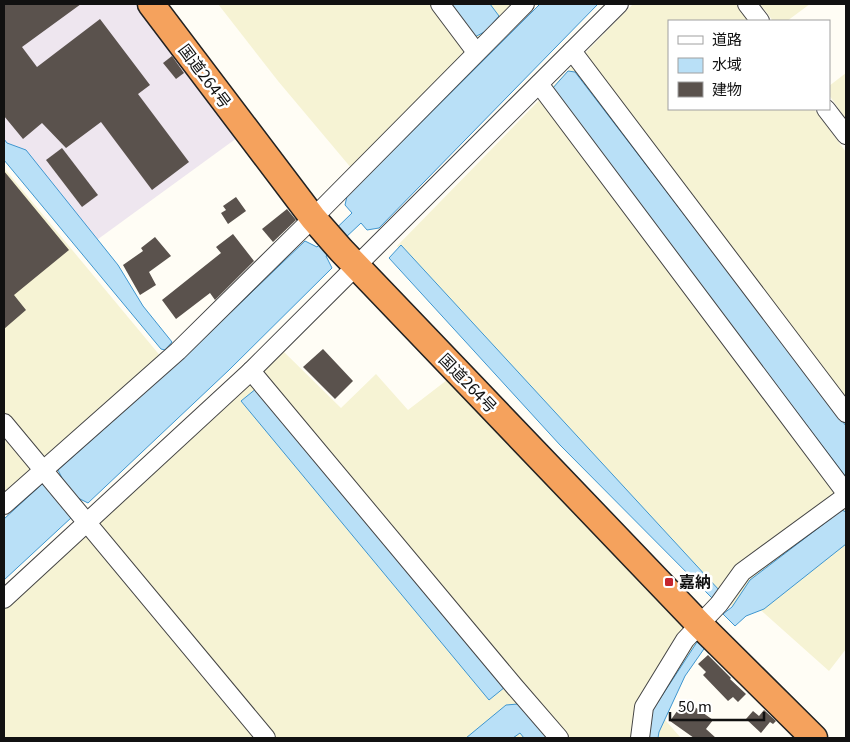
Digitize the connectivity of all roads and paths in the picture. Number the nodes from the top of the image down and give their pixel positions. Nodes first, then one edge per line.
1 (150, 4) edge
2 (440, 4) edge
3 (525, 4) edge
4 (619, 4) edge
5 (747, 4) edge
6 (759, 20) edge
7 (572, 51) junction
8 (476, 52) junction
9 (539, 84) junction
10 (827, 110) edge
11 (846, 135) edge
12 (334, 242) junction
13 (252, 371) junction
14 (846, 413) edge
15 (4, 423) edge
16 (42, 469) junction
17 (846, 494) edge
18 (4, 504) edge
19 (87, 522) junction
20 (4, 599) edge
21 (700, 625) junction
22 (266, 738) edge
23 (560, 738) edge
24 (640, 738) edge
25 (814, 738) edge

1 - 12 highway, 国道264号
2 - 8 street
3 - 8 street
4 - 7 street
5 - 6 street
7 - 9 street
7 - 14 street
8 - 12 street
9 - 12 street
9 - 17 street
10 - 11 street
12 - 13 street
12 - 16 street
12 - 21 highway, 国道264号
13 - 19 street
13 - 23 street
15 - 16 street
16 - 18 street
16 - 19 street
17 - 21 street
19 - 20 street
19 - 22 street
21 - 24 street
21 - 25 highway, 国道264号

